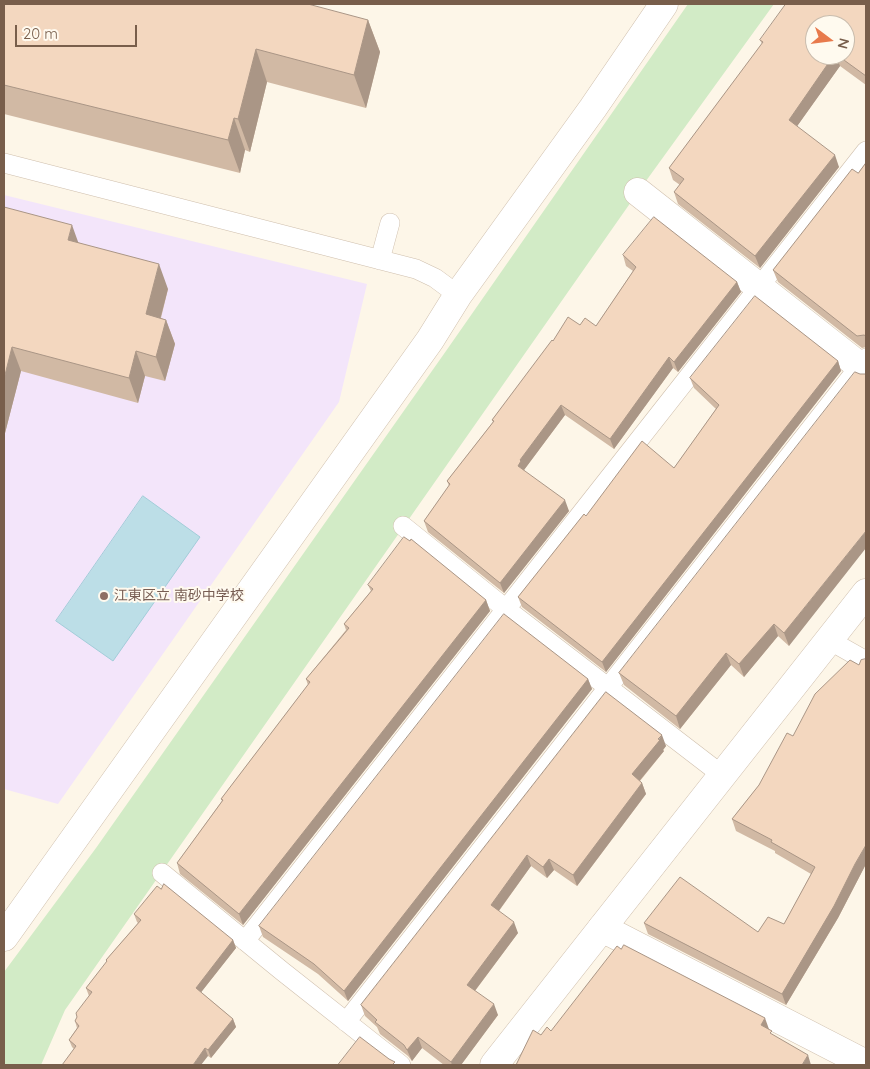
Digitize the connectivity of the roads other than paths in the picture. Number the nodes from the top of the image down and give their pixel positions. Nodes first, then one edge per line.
1 (664, 4) edge
2 (866, 151) edge
3 (4, 163) edge
4 (638, 192) dead end
5 (390, 223) dead end
6 (380, 260) junction
7 (759, 287) junction
8 (458, 296) junction
9 (864, 365) edge
10 (403, 526) dead end
11 (866, 593) edge
12 (506, 609) junction
13 (829, 640) junction
14 (866, 661) edge
15 (608, 688) junction
16 (722, 776) junction
17 (162, 873) dead end
18 (602, 928) junction
19 (4, 937) edge
20 (245, 941) junction
21 (346, 1022) junction
22 (866, 1064) edge
23 (401, 1065) edge
24 (494, 1065) edge

1 - 8 street
2 - 7 lane
3 - 6 lane
4 - 7 street
5 - 6 lane
6 - 8 lane
7 - 9 street
7 - 12 lane
8 - 19 street
9 - 15 lane
10 - 12 lane
11 - 13 street
12 - 15 lane
12 - 20 lane
13 - 14 lane
13 - 16 street
15 - 16 lane
15 - 21 lane
16 - 18 street
17 - 20 lane
18 - 22 street
18 - 24 street
20 - 21 lane
21 - 23 lane

